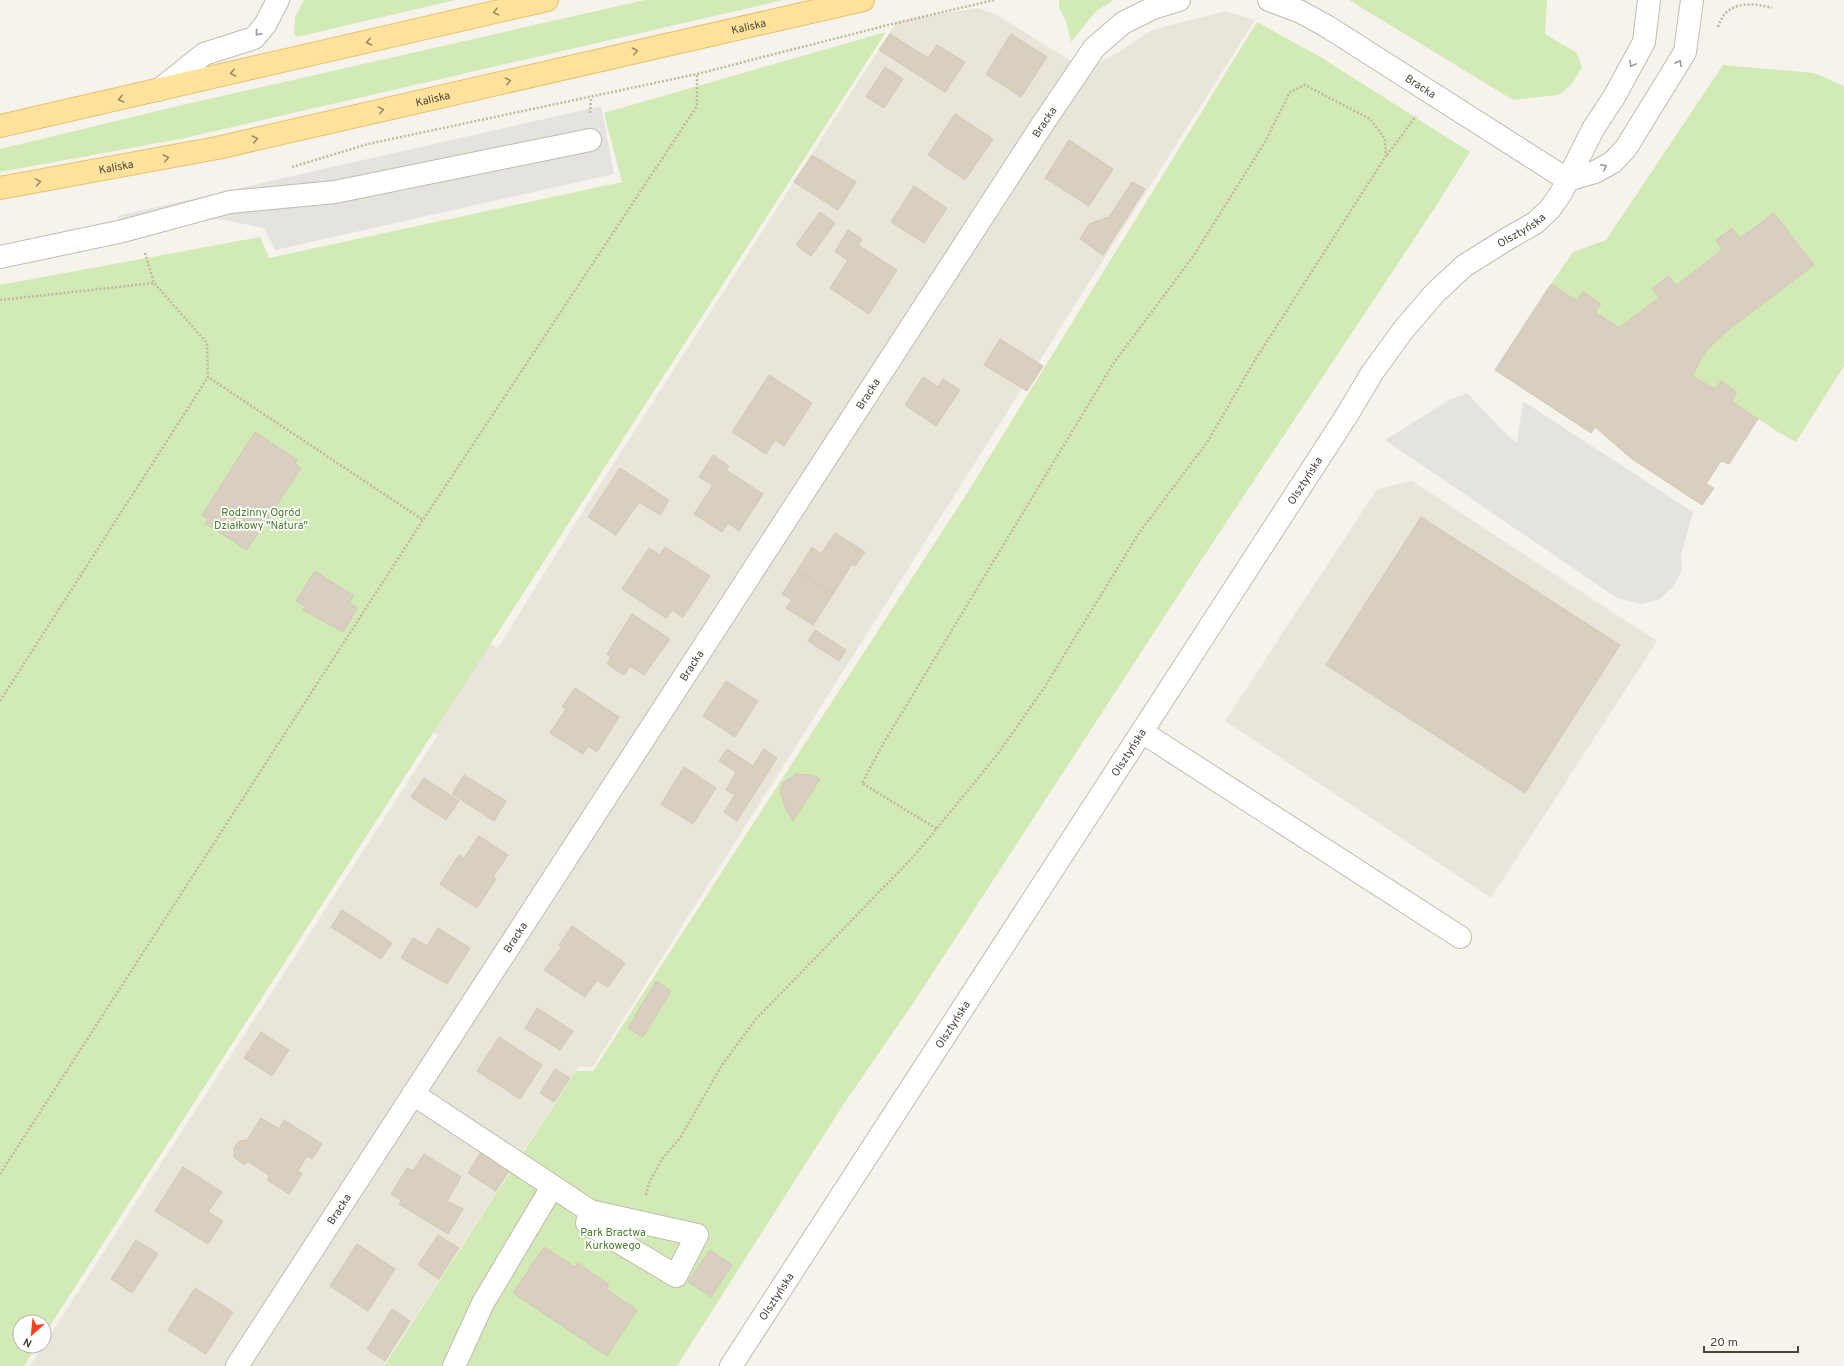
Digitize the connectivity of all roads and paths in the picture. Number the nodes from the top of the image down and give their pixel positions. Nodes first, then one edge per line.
1 (278, 0) edge
2 (547, 0) edge
3 (863, 0) edge
4 (994, 0) edge
5 (1179, 0) edge
6 (1269, 0) edge
7 (1649, 0) edge
8 (1692, 0) edge
9 (1772, 8) dead end
10 (1717, 31) dead end
11 (697, 74) junction
12 (160, 90) junction
13 (1418, 113) dead end
14 (0, 126) edge
15 (590, 140) dead end
16 (1386, 156) junction
17 (291, 167) dead end
18 (1568, 180) junction
19 (0, 188) edge
20 (134, 228) junction
21 (0, 257) edge
22 (154, 283) junction
23 (0, 300) edge
24 (208, 377) junction
25 (423, 520) junction
26 (0, 701) edge
27 (1142, 732) junction
28 (937, 829) junction
29 (1460, 937) dead end
30 (413, 1094) junction
31 (0, 1174) edge
32 (552, 1187) junction
33 (590, 1211) junction
34 (639, 1222) junction
35 (237, 1366) edge
36 (454, 1366) edge
37 (731, 1366) edge

1 -> 12 street
2 -> 12 main road
19 -> 3 main road, Kaliska
4 - 11 path
5 - 30 street, Bracka
6 - 18 street, Bracka
7 -> 18 street, Olsztyńska
18 -> 8 street
9 - 10 path
11 - 17 path
11 - 25 path
12 -> 14 main road
13 - 16 path
15 - 20 street
16 - 28 path
16 - 28 path
18 - 27 street, Olsztyńska
20 - 21 street
20 - 22 path
22 - 23 path
22 - 24 path
24 - 25 path
24 - 26 path
25 - 31 path
27 - 29 street
27 - 37 street, Olsztyńska
28 - 34 path
30 - 32 street
30 - 35 street, Bracka
32 - 33 street
32 - 36 street
33 - 34 street
33 - 34 street

